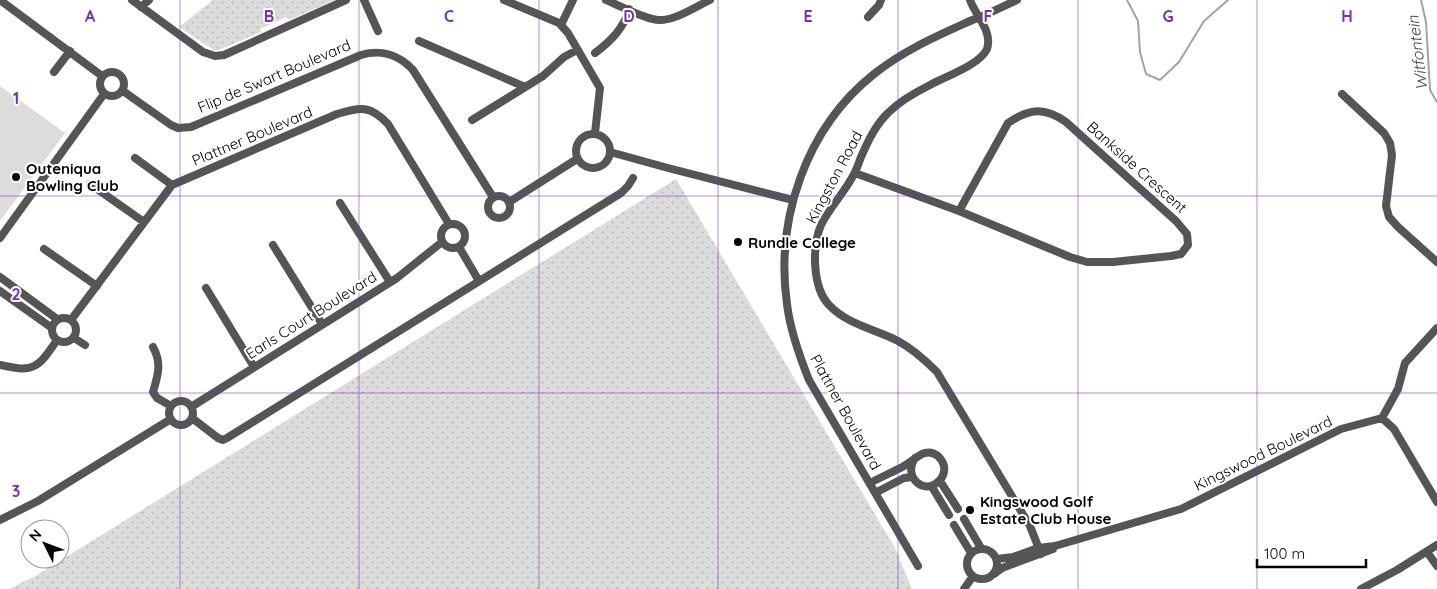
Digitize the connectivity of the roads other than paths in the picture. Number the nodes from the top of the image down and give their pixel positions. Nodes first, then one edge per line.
1 (132, 0) edge
2 (149, 0) edge
3 (346, 0) edge
4 (364, 0) edge
5 (504, 0) edge
6 (574, 0) edge
7 (606, 0) edge
8 (710, 0) edge
9 (881, 0) edge
10 (970, 0) edge
11 (1017, 0) edge
12 (1, 3) edge
13 (519, 3) edge
14 (141, 7) junction
15 (629, 10) junction
16 (868, 17) dead end
17 (562, 25) junction
18 (378, 31) dead end
19 (419, 41) dead end
20 (577, 50) junction
21 (70, 51) junction
22 (595, 53) dead end
23 (54, 72) dead end
24 (102, 76) junction
25 (526, 87) junction
26 (123, 91) junction
27 (104, 94) junction
28 (1342, 94) dead end
29 (472, 120) dead end
30 (594, 133) junction
31 (610, 152) junction
32 (135, 158) dead end
33 (578, 158) junction
34 (855, 173) junction
35 (633, 178) dead end
36 (90, 184) dead end
37 (172, 185) junction
38 (493, 197) junction
39 (793, 200) junction
40 (509, 202) junction
41 (340, 203) dead end
42 (959, 211) junction
43 (144, 222) junction
44 (449, 224) junction
45 (0, 238) edge
46 (442, 242) junction
47 (274, 245) dead end
48 (459, 247) junction
49 (44, 248) dead end
50 (1437, 262) edge
51 (0, 277) edge
52 (479, 281) junction
53 (390, 282) junction
54 (97, 286) junction
55 (206, 288) dead end
56 (0, 291) edge
57 (57, 319) junction
58 (71, 320) junction
59 (322, 324) junction
60 (52, 328) junction
61 (1437, 328) edge
62 (74, 338) junction
63 (58, 340) junction
64 (85, 345) dead end
65 (153, 347) dead end
66 (0, 365) edge
67 (254, 367) junction
68 (171, 406) junction
69 (191, 407) junction
70 (192, 418) junction
71 (1382, 418) junction
72 (171, 419) junction
73 (915, 458) junction
74 (912, 477) junction
75 (940, 481) junction
76 (870, 483) junction
77 (932, 487) junction
78 (876, 493) junction
79 (952, 498) junction
80 (1437, 502) edge
81 (942, 504) junction
82 (958, 509) dead end
83 (949, 515) dead end
84 (0, 520) edge
85 (964, 520) dead end
86 (954, 525) dead end
87 (972, 532) junction
88 (962, 538) junction
89 (1437, 545) edge
90 (981, 548) junction
91 (1039, 551) junction
92 (1428, 552) junction
93 (971, 553) junction
94 (997, 559) junction
95 (918, 566) dead end
96 (1437, 566) edge
97 (994, 574) junction
98 (974, 576) junction
99 (964, 589) edge
100 (1361, 589) edge

1 - 14 street
2 - 14 street
3 - 14 street
4 - 18 street
5 - 13 street
6 - 17 street
7 - 15 street
8 - 15 street
9 - 16 street
10 - 34 street, Kingston Road
11 - 39 street, Plattner Boulevard, bridge
12 - 21 street
13 - 17 street
15 - 22 street
17 - 20 street
19 - 25 street
20 - 25 street
20 - 30 street
21 - 23 street
21 - 24 street
24 - 26 street
24 - 27 street
25 - 29 street
26 - 27 street
26 - 38 street, Flip de Swart Boulevard
27 - 45 street
28 - 50 street
30 - 31 street
30 - 33 street
31 - 33 street
31 - 39 street
32 - 37 street
33 - 40 street
34 - 42 street, Bankside Crescent
34 - 91 street, Kingston Road
35 - 52 street
36 - 43 street
37 - 43 street, Plattner Boulevard
37 - 44 street, Plattner Boulevard
38 - 40 street
38 - 40 street
39 - 76 street, Plattner Boulevard
41 - 53 street
42 - 42 street, Bankside Crescent
43 - 54 street, Plattner Boulevard
44 - 46 street
44 - 48 street
46 - 48 street
46 - 53 street, Earls Court Boulevard
47 - 59 street
48 - 52 street
49 - 54 street
51 - 57 street
52 - 70 street
53 - 59 street, Earls Court Boulevard
54 - 58 street, Plattner Boulevard
55 - 67 street
56 - 60 street
57 - 58 street
57 - 60 street
58 - 62 street
59 - 67 street, Earls Court Boulevard
60 - 63 street
61 - 71 street
62 - 63 street
62 - 64 street
63 - 66 street
65 - 68 street
67 - 69 street, Earls Court Boulevard
68 - 69 street
68 - 72 street
69 - 70 street
70 - 72 street
71 - 80 street
71 - 91 street, Kingswood Boulevard
72 - 84 street
73 - 74 street
73 - 75 street
73 - 76 street
74 - 77 street
74 - 78 street
75 - 77 street
75 - 79 street
76 - 78 street, Plattner Boulevard
77 - 81 street
78 - 95 street, Plattner Boulevard
79 - 81 street
79 - 82 street
81 - 83 street
85 - 87 street
86 - 88 street
87 - 88 street
87 - 90 street
88 - 93 street
89 - 92 street
90 - 93 street
90 - 94 street
91 - 94 street, Kingswood Boulevard
91 - 97 street, Kingswood Boulevard
92 - 96 street
92 - 100 street
93 - 98 street
94 - 97 street
97 - 98 street
98 - 99 street

